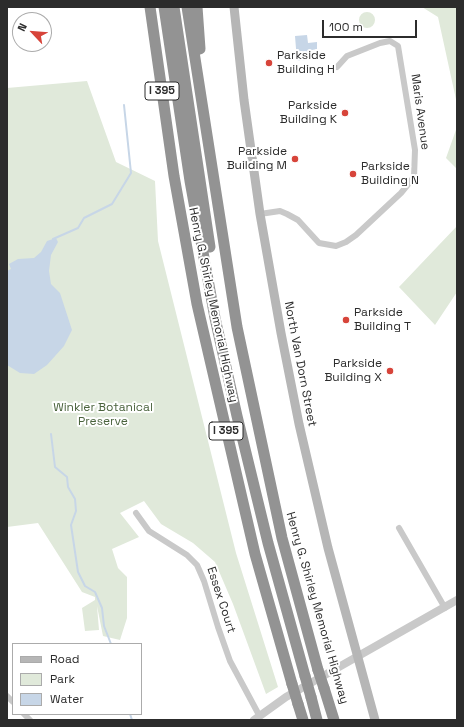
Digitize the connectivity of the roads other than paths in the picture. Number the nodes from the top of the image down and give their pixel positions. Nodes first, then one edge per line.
1 (143, 7) edge
2 (150, 7) edge
3 (164, 7) edge
4 (174, 7) edge
5 (187, 7) edge
6 (197, 7) edge
7 (234, 7) edge
8 (337, 67) dead end
9 (207, 143) junction
10 (174, 176) junction
11 (260, 214) junction
12 (237, 416) junction
13 (136, 513) dead end
14 (399, 528) dead end
15 (457, 600) edge
16 (445, 608) junction
17 (357, 658) junction
18 (257, 717) edge
19 (303, 720) edge
20 (317, 720) edge
21 (334, 720) edge
22 (375, 720) edge

1 - 10 highway
2 - 10 highway, Henry G. Shirley Memorial Highway / I 395
3 - 12 highway
4 - 12 highway
5 - 9 highway, Henry G. Shirley Memorial Highway / I 395
6 - 9 highway
7 - 11 main road, North Van Dorn Street
8 - 11 street, Maris Avenue
9 - 21 highway, Henry G. Shirley Memorial Highway / I 395, bridge
10 - 19 highway, Henry G. Shirley Memorial Highway / I 395, bridge
11 - 17 main road, North Van Dorn Street
12 - 20 highway, bridge
13 - 18 street, Essex Court
14 - 16 street
15 - 16 street
16 - 17 street
17 - 18 street
17 - 22 main road, North Van Dorn Street

